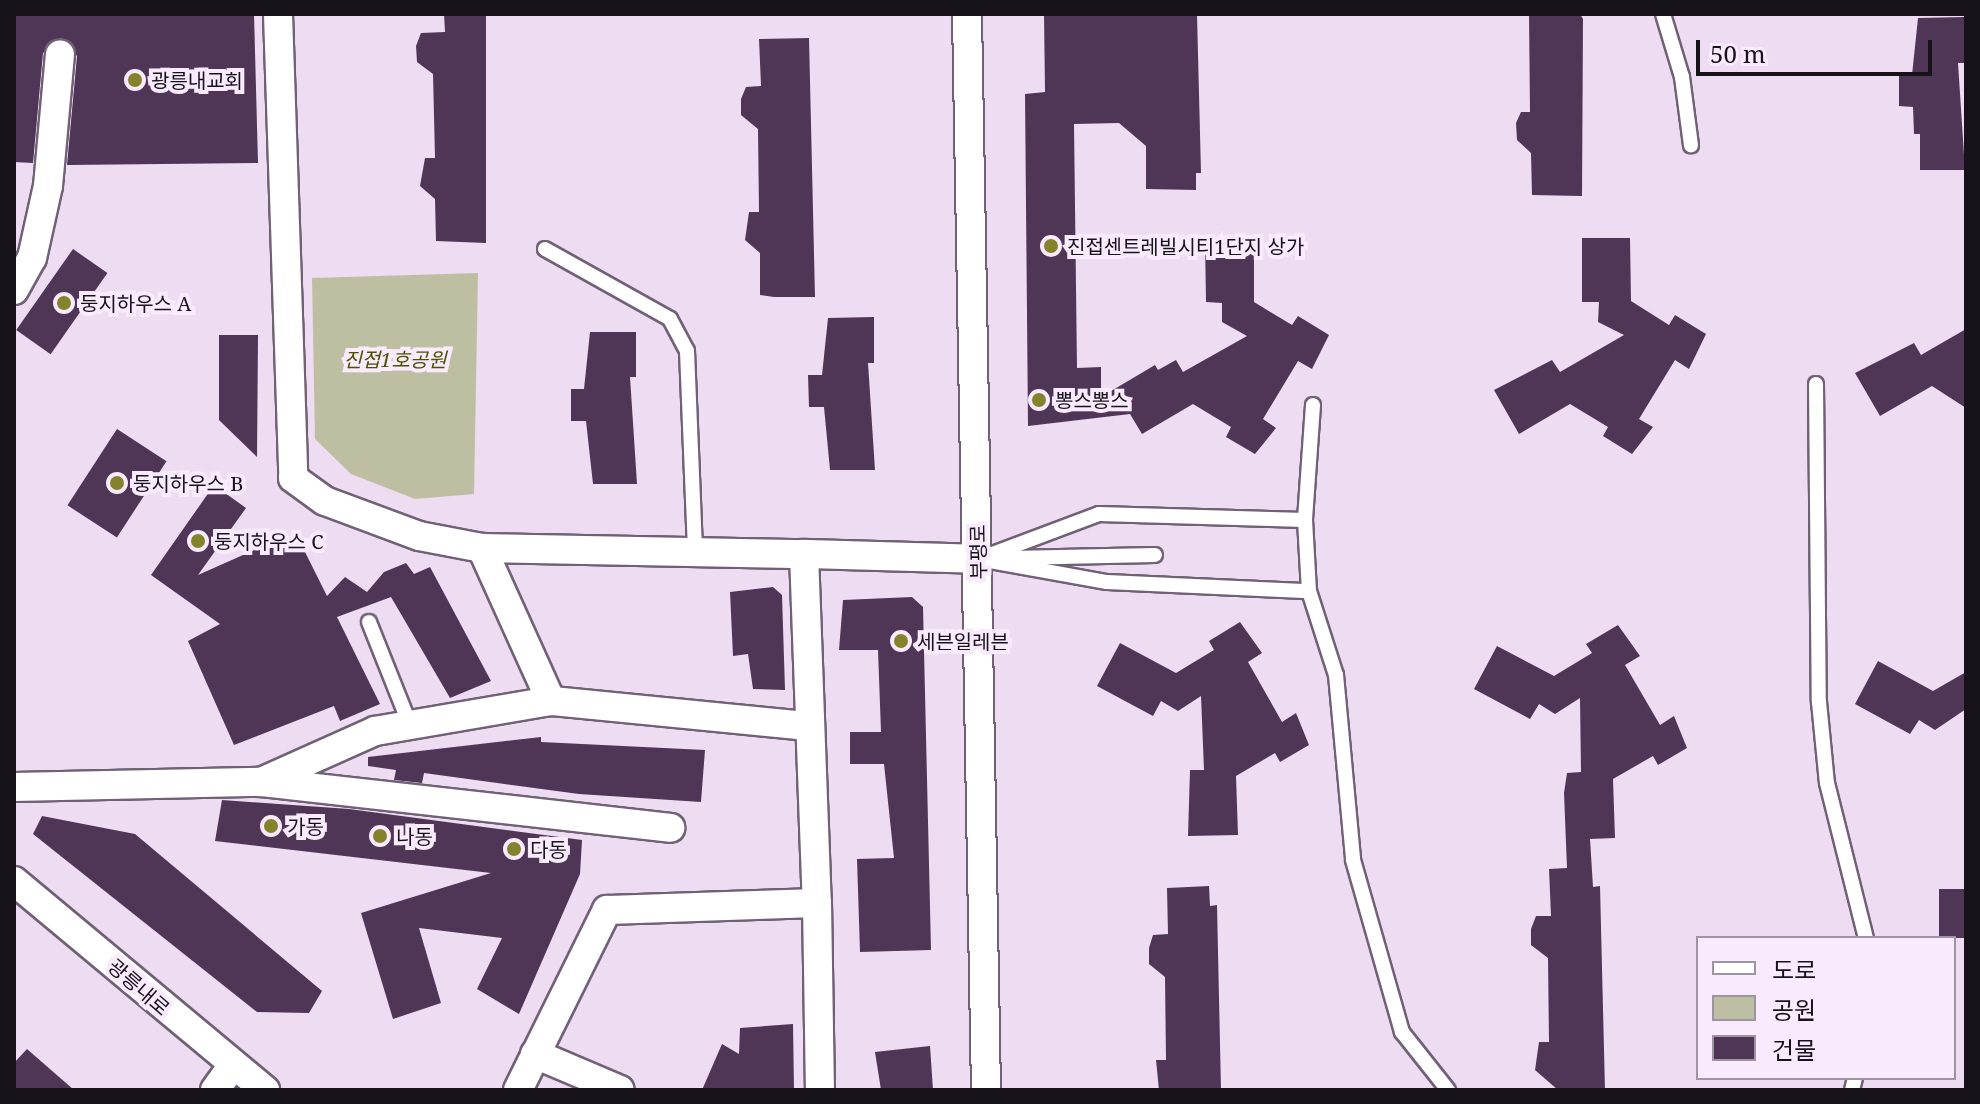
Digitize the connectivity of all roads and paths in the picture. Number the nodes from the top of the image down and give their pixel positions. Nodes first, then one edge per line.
1 (278, 14) edge
2 (967, 14) edge
3 (1663, 14) edge
4 (60, 55) dead end
5 (1691, 145) dead end
6 (545, 249) dead end
7 (14, 290) edge
8 (1816, 384) dead end
9 (1313, 405) dead end
10 (1305, 520) junction
11 (482, 548) junction
12 (695, 552) junction
13 (804, 554) junction
14 (1155, 555) dead end
15 (979, 559) junction
16 (1309, 591) junction
17 (369, 622) dead end
18 (551, 701) junction
19 (410, 725) junction
20 (807, 726) junction
21 (261, 782) junction
22 (14, 787) edge
23 (670, 828) dead end
24 (14, 881) edge
25 (817, 903) junction
26 (1865, 936) edge
27 (535, 1054) junction
28 (223, 1079) edge
29 (265, 1090) edge
30 (518, 1090) edge
31 (620, 1090) edge
32 (820, 1090) edge
33 (986, 1090) edge
34 (1448, 1090) edge

1 - 11 street
2 - 15 street, 부평로
3 - 5 lane
4 - 7 street
6 - 12 lane
8 - 26 lane
9 - 10 lane
10 - 15 lane
10 - 16 lane
11 - 12 street
11 - 18 street
12 - 13 street
13 - 15 street
13 - 20 street
14 - 15 lane
15 - 16 lane
15 - 33 street, 부평로
16 - 34 lane
17 - 19 lane
18 - 19 street
18 - 20 street
19 - 21 street
20 - 25 street
21 - 22 street
21 - 23 street
24 - 28 street, 광릉내로
25 - 27 street
25 - 32 street
27 - 30 street
27 - 31 street
28 - 29 street, 광릉내로

